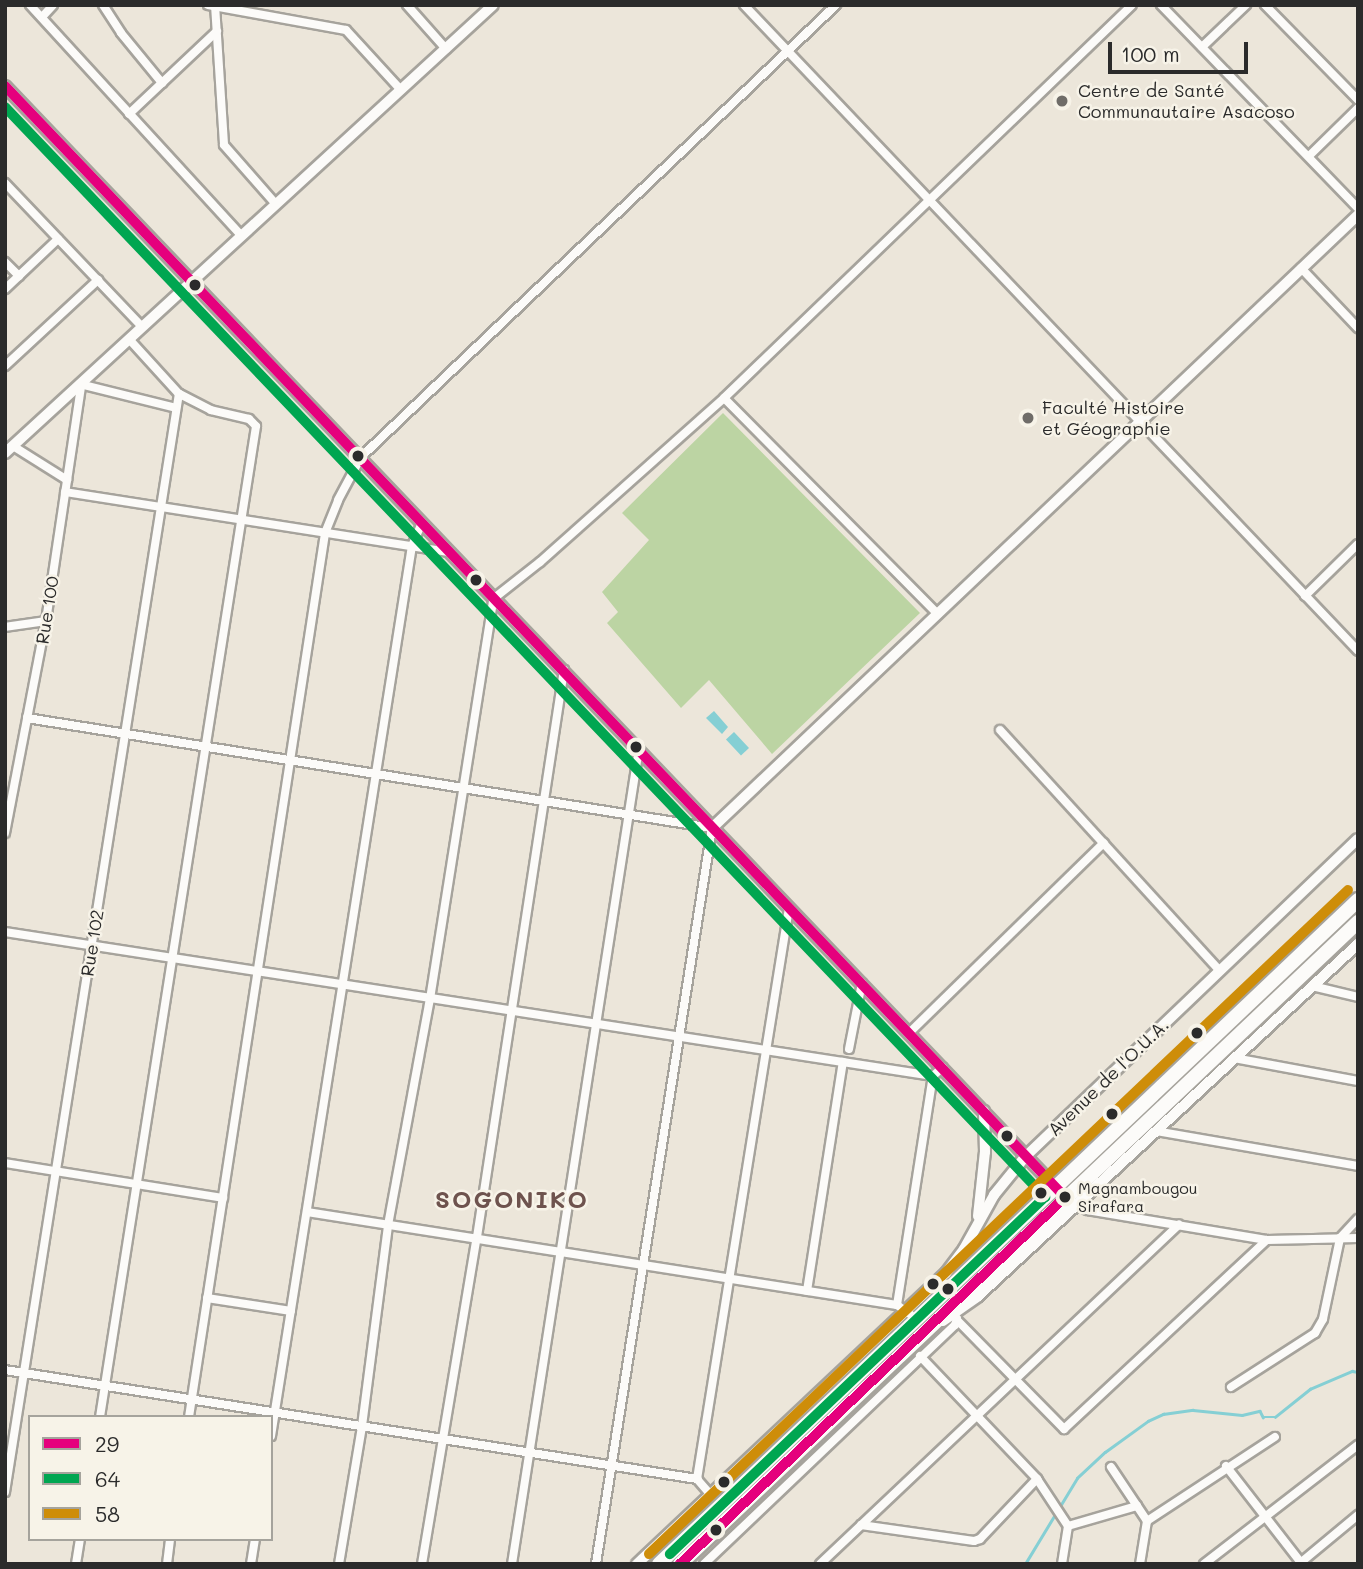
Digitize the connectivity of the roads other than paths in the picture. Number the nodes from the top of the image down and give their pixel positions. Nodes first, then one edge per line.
1 (30, 5) edge
2 (53, 5) edge
3 (103, 5) edge
4 (407, 5) edge
5 (493, 5) edge
6 (744, 5) edge
7 (836, 5) edge
8 (1132, 5) edge
9 (1161, 5) edge
10 (1246, 5) edge
11 (1265, 5) edge
12 (213, 6) edge
13 (42, 17) junction
14 (217, 31) junction
15 (1202, 47) junction
16 (446, 49) junction
17 (788, 51) junction
18 (163, 83) junction
19 (5, 86) edge
20 (401, 90) junction
21 (1358, 100) edge
22 (1358, 108) edge
23 (129, 114) junction
24 (1310, 155) junction
25 (5, 183) edge
26 (929, 200) junction
27 (275, 203) junction
28 (1358, 208) edge
29 (1358, 215) edge
30 (242, 235) junction
31 (58, 239) junction
32 (5, 262) edge
33 (1301, 268) junction
34 (19, 276) junction
35 (98, 280) junction
36 (192, 281) junction
37 (5, 289) edge
38 (142, 327) junction
39 (1358, 328) edge
40 (129, 339) junction
41 (5, 366) edge
42 (81, 385) junction
43 (179, 394) junction
44 (724, 397) junction
45 (176, 408) junction
46 (1140, 422) junction
47 (8, 449) edge
48 (361, 457) junction
49 (67, 480) junction
50 (65, 492) junction
51 (161, 508) junction
52 (241, 520) junction
53 (422, 523) junction
54 (325, 533) junction
55 (1358, 544) edge
56 (412, 546) junction
57 (449, 552) junction
58 (1305, 596) junction
59 (493, 599) junction
60 (938, 614) junction
61 (46, 621) junction
62 (5, 627) edge
63 (1358, 651) edge
64 (564, 670) junction
65 (27, 718) junction
66 (1000, 730) dead end
67 (125, 736) junction
68 (205, 748) junction
69 (639, 748) junction
70 (290, 762) junction
71 (376, 775) junction
72 (463, 789) junction
73 (542, 802) junction
74 (628, 815) junction
75 (712, 828) junction
76 (5, 833) edge
77 (1358, 839) edge
78 (1104, 843) junction
79 (1358, 900) edge
80 (789, 908) junction
81 (1358, 922) edge
82 (5, 932) edge
83 (1358, 944) edge
84 (91, 947) junction
85 (172, 959) junction
86 (1220, 971) junction
87 (258, 973) junction
88 (862, 983) junction
89 (342, 986) junction
90 (1312, 986) junction
91 (1358, 997) edge
92 (430, 999) junction
93 (509, 1011) junction
94 (596, 1024) junction
95 (909, 1033) junction
96 (679, 1037) junction
97 (849, 1049) dead end
98 (766, 1051) junction
99 (1234, 1058) junction
100 (843, 1062) junction
101 (943, 1068) junction
102 (933, 1076) junction
103 (1358, 1081) edge
104 (984, 1111) junction
105 (1156, 1131) junction
106 (1025, 1157) junction
107 (5, 1163) edge
108 (1358, 1166) edge
109 (56, 1172) junction
110 (136, 1184) junction
111 (1066, 1197) junction
112 (223, 1198) junction
113 (307, 1212) junction
114 (1358, 1219) edge
115 (977, 1223) junction
116 (388, 1224) junction
117 (1179, 1225) junction
118 (477, 1237) junction
119 (1340, 1238) junction
120 (1358, 1238) edge
121 (1267, 1240) junction
122 (560, 1252) junction
123 (643, 1265) junction
124 (730, 1279) junction
125 (807, 1291) junction
126 (207, 1298) junction
127 (291, 1311) junction
128 (906, 1312) junction
129 (956, 1317) junction
130 (925, 1332) junction
131 (920, 1356) junction
132 (5, 1370) edge
133 (24, 1373) junction
134 (1016, 1380) junction
135 (104, 1385) junction
136 (1231, 1387) dead end
137 (192, 1399) junction
138 (275, 1412) junction
139 (100, 1415) edge
140 (189, 1415) edge
141 (977, 1416) junction
142 (273, 1424) edge
143 (362, 1426) junction
144 (1275, 1437) dead end
145 (442, 1439) junction
146 (1356, 1450) edge
147 (529, 1452) junction
148 (611, 1465) junction
149 (1226, 1466) junction
150 (1111, 1467) dead end
151 (697, 1479) junction
152 (1037, 1479) junction
153 (5, 1492) edge
154 (710, 1494) junction
155 (1137, 1506) junction
156 (1358, 1515) edge
157 (1265, 1518) junction
158 (1147, 1521) junction
159 (861, 1525) junction
160 (1068, 1526) junction
161 (80, 1541) edge
162 (170, 1541) edge
163 (255, 1541) edge
164 (1300, 1563) edge
165 (76, 1564) edge
166 (167, 1564) edge
167 (251, 1564) edge
168 (339, 1564) edge
169 (422, 1564) edge
170 (512, 1564) edge
171 (596, 1564) edge
172 (636, 1564) edge
173 (659, 1564) edge
174 (680, 1564) edge
175 (704, 1564) edge
176 (820, 1564) edge
177 (1062, 1564) edge
178 (1140, 1564) edge
179 (1204, 1564) edge

1 - 13 street
2 - 13 street
3 - 18 street
4 - 16 street
5 - 16 street
6 - 17 street
7 - 17 street
8 - 26 street
9 - 15 street
10 - 15 street
11 - 21 street
12 - 14 street
12 - 20 street
13 - 23 street
14 - 18 street
14 - 27 street
15 - 24 street
16 - 20 street
17 - 26 street
17 - 48 street
18 - 23 street
19 - 36 street
20 - 27 street
22 - 24 street
23 - 30 street
24 - 28 street
25 - 31 street
26 - 44 street
26 - 46 street
27 - 30 street
29 - 33 street
30 - 36 street
31 - 34 street
31 - 35 street
32 - 34 street
33 - 39 street
33 - 46 street
34 - 37 street
35 - 38 street
35 - 41 street
36 - 38 street
36 - 48 street
38 - 40 street
40 - 42 street
40 - 43 street
42 - 45 street
42 - 47 street
42 - 49 street, Rue 100
43 - 45 street, Rue 102
43 - 52 street
44 - 59 street
44 - 60 street
45 - 51 street, Rue 102
46 - 58 street
46 - 60 street
47 - 49 street
48 - 53 street
48 - 54 street
49 - 50 street, Rue 100
50 - 51 street
50 - 61 street, Rue 100
51 - 52 street
51 - 67 street, Rue 102
52 - 54 street
52 - 68 street
53 - 56 street
53 - 57 street
54 - 56 street
54 - 70 street
55 - 58 street
56 - 57 street
56 - 71 street
57 - 59 street
58 - 63 street
59 - 64 street
59 - 72 street
60 - 75 street
61 - 62 street
61 - 65 street, Rue 100
64 - 69 street
64 - 73 street
65 - 67 street
65 - 76 street, Rue 100
66 - 78 street
67 - 68 street
67 - 84 street, Rue 102
68 - 70 street
68 - 85 street
69 - 74 street
69 - 75 street
70 - 71 street
70 - 87 street
71 - 72 street
71 - 89 street
72 - 73 street
72 - 92 street
73 - 74 street
73 - 93 street
74 - 75 street
74 - 94 street
75 - 80 street
75 - 96 street
77 - 86 street, Avenue de l'O.U.A.
78 - 86 street
78 - 95 street
79 - 111 highway, Avenue de l'O.U.A.
80 - 88 street
80 - 98 street
81 - 111 highway, Avenue de l'O.U.A.
82 - 84 street
83 - 90 street, Avenue de l'O.U.A.
84 - 85 street
84 - 109 street, Rue 102
85 - 87 street
85 - 110 street
86 - 106 street, Avenue de l'O.U.A.
87 - 89 street
87 - 112 street
88 - 95 street
88 - 97 street
89 - 92 street
89 - 113 street
90 - 91 street
90 - 99 street, Avenue de l'O.U.A.
92 - 93 street
92 - 116 street
93 - 94 street
93 - 118 street
94 - 96 street
94 - 122 street
95 - 101 street
96 - 98 street
96 - 123 street
98 - 100 street
98 - 124 street
99 - 103 street
99 - 105 street, Avenue de l'O.U.A.
100 - 102 street
100 - 125 street
101 - 102 street
101 - 104 street
102 - 128 street
104 - 106 street
104 - 115 street
105 - 108 street
105 - 111 street, Avenue de l'O.U.A.
106 - 111 street
106 - 115 street, Avenue de l'O.U.A.
107 - 109 street
109 - 110 street
109 - 133 street, Rue 102
110 - 112 street
110 - 135 street
111 - 117 street
111 - 128 highway, Avenue de l'O.U.A.
111 - 129 street, Avenue de l'O.U.A.
111 - 130 highway, Avenue de l'O.U.A.
112 - 126 street
113 - 116 street
113 - 127 street
114 - 119 street
115 - 128 street, Avenue de l'O.U.A.
116 - 118 street
116 - 143 street
117 - 121 street
117 - 134 street
118 - 122 street
118 - 145 street
119 - 120 street
119 - 121 street
119 - 136 street
121 - 134 street
122 - 123 street
122 - 147 street
123 - 124 street
123 - 148 street
124 - 125 street
124 - 151 street
125 - 128 street
126 - 127 street
126 - 137 street
127 - 138 street
128 - 154 street, Avenue de l'O.U.A.
128 - 173 highway, Avenue de l'O.U.A.
129 - 130 street
129 - 131 street, Avenue de l'O.U.A.
129 - 134 street
130 - 174 highway, Avenue de l'O.U.A.
131 - 141 street
131 - 175 street, Avenue de l'O.U.A.
132 - 133 street
133 - 135 street
133 - 153 street, Rue 102
134 - 141 street
135 - 137 street
135 - 139 street
137 - 138 street
137 - 140 street
138 - 142 street
138 - 143 street
141 - 152 street
141 - 159 street
143 - 145 street
143 - 168 street
144 - 149 street
145 - 147 street
145 - 169 street
146 - 157 street
147 - 148 street
147 - 170 street
148 - 151 street
148 - 171 street
149 - 157 street
149 - 158 street
150 - 155 street
151 - 154 street
152 - 159 street
152 - 160 street
154 - 172 street, Avenue de l'O.U.A.
155 - 158 street
155 - 160 street
156 - 164 street
157 - 164 street
157 - 179 street
158 - 178 street
159 - 176 street
160 - 177 street
161 - 165 street
162 - 166 street
163 - 167 street

